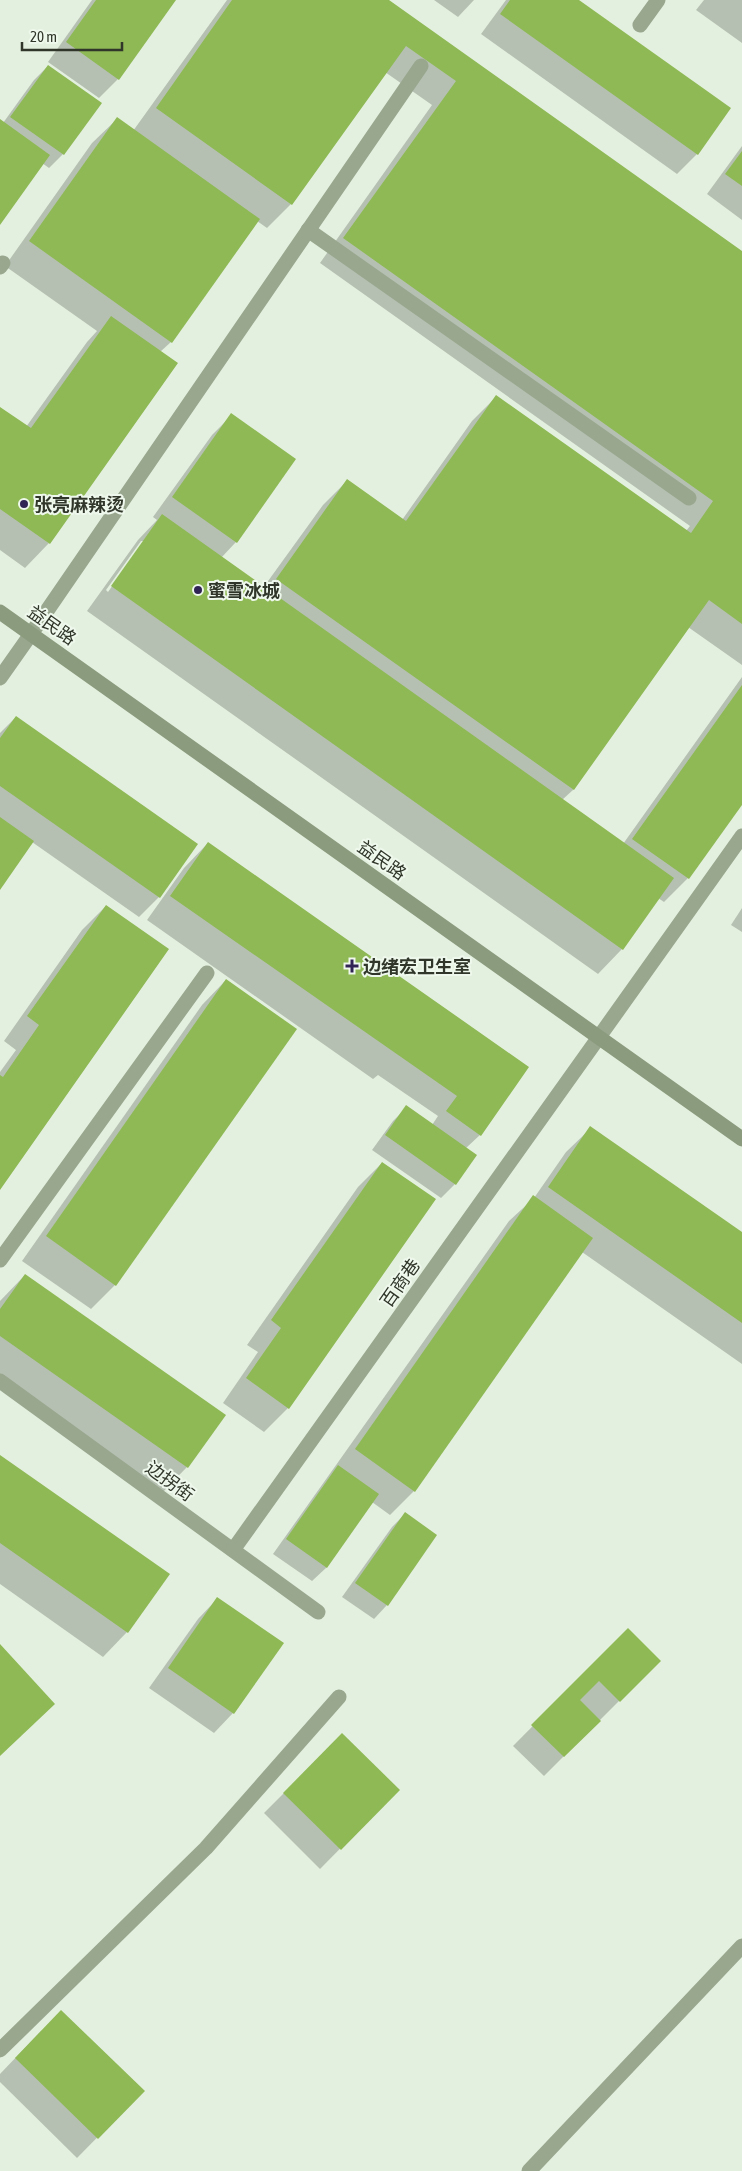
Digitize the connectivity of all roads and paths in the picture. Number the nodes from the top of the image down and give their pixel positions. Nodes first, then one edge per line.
1 (658, 0) edge
2 (640, 25) dead end
3 (421, 66) dead end
4 (308, 230) junction
5 (689, 498) dead end
6 (0, 612) edge
7 (31, 634) junction
8 (0, 678) edge
9 (742, 836) edge
10 (207, 973) dead end
11 (599, 1037) junction
12 (742, 1139) edge
13 (0, 1260) edge
14 (0, 1381) edge
15 (233, 1550) junction
16 (318, 1612) dead end
17 (339, 1697) dead end
18 (742, 1946) edge
19 (0, 2050) edge
20 (529, 2171) edge

1 - 2 street
3 - 4 street
4 - 5 street
4 - 7 street
6 - 7 street, 益民路
7 - 8 street
7 - 11 street, 益民路
9 - 11 street, 百商巷
10 - 13 street
11 - 12 street, 益民路
11 - 15 street, 百商巷
14 - 15 street, 边拐街
15 - 16 street, 边拐街
17 - 19 street
18 - 20 street

